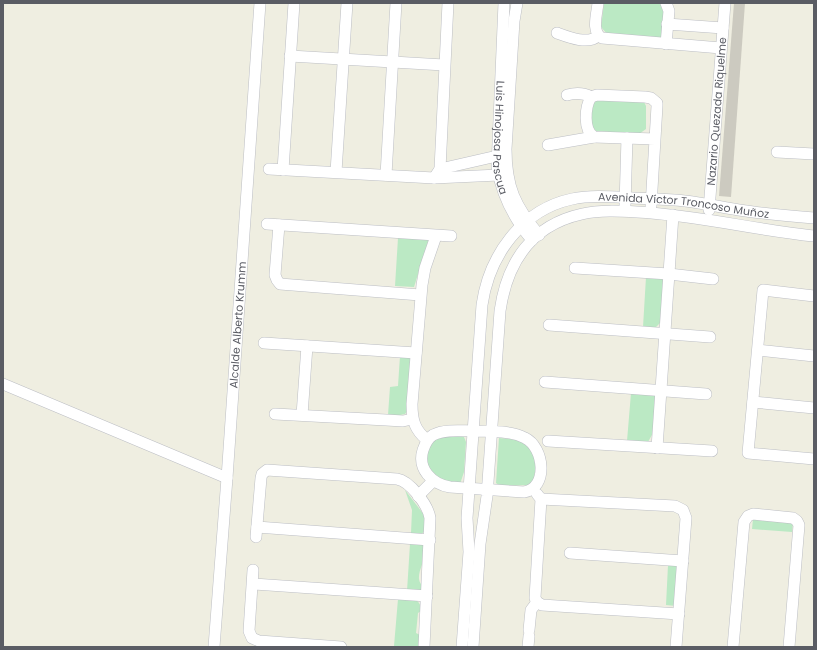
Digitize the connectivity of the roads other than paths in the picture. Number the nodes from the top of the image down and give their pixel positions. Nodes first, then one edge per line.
1 (260, 3) edge
2 (294, 3) edge
3 (347, 3) edge
4 (396, 3) edge
5 (448, 3) edge
6 (504, 3) edge
7 (517, 3) edge
8 (598, 3) edge
9 (666, 3) edge
10 (725, 3) edge
11 (667, 24) junction
12 (723, 28) junction
13 (557, 34) dead end
14 (598, 36) junction
15 (666, 44) junction
16 (721, 48) junction
17 (290, 56) junction
18 (343, 59) junction
19 (392, 62) junction
20 (444, 65) junction
21 (567, 95) dead end
22 (591, 97) junction
23 (594, 137) junction
24 (627, 138) junction
25 (655, 139) junction
26 (548, 145) dead end
27 (777, 152) dead end
28 (814, 154) edge
29 (497, 156) junction
30 (269, 169) dead end
31 (283, 170) junction
32 (336, 172) junction
33 (437, 173) junction
34 (386, 175) junction
35 (499, 175) junction
36 (625, 198) junction
37 (652, 199) junction
38 (554, 205) junction
39 (709, 205) junction
40 (624, 211) junction
41 (651, 212) junction
42 (673, 215) junction
43 (814, 218) edge
44 (708, 219) junction
45 (562, 221) junction
46 (267, 224) dead end
47 (524, 224) junction
48 (279, 225) junction
49 (436, 236) junction
50 (451, 236) dead end
51 (814, 236) edge
52 (536, 237) junction
53 (575, 268) dead end
54 (669, 274) junction
55 (713, 279) dead end
56 (420, 295) junction
57 (814, 296) edge
58 (549, 325) dead end
59 (665, 333) junction
60 (710, 337) dead end
61 (264, 343) dead end
62 (307, 346) junction
63 (758, 350) junction
64 (416, 353) junction
65 (814, 356) edge
66 (545, 382) dead end
67 (3, 384) edge
68 (661, 391) junction
69 (706, 394) dead end
70 (753, 402) junction
71 (814, 408) edge
72 (275, 414) dead end
73 (302, 415) junction
74 (412, 419) junction
75 (473, 431) junction
76 (491, 432) junction
77 (427, 440) junction
78 (548, 441) dead end
79 (657, 448) junction
80 (712, 451) dead end
81 (814, 459) edge
82 (227, 478) junction
83 (433, 480) junction
84 (469, 488) junction
85 (534, 489) junction
86 (487, 490) junction
87 (418, 496) junction
88 (541, 499) junction
89 (430, 540) junction
90 (570, 553) dead end
91 (683, 561) junction
92 (253, 570) dead end
93 (253, 584) junction
94 (427, 596) junction
95 (537, 602) junction
96 (679, 614) junction
97 (214, 647) edge
98 (341, 647) edge
99 (424, 647) edge
100 (462, 647) edge
101 (473, 647) edge
102 (528, 647) edge
103 (676, 647) edge
104 (732, 647) edge
105 (789, 647) edge

1 - 82 street, Alcalde Alberto Krumm
2 - 17 street
3 - 18 street
4 - 19 street
5 - 20 street
6 - 29 street, Luis Hinojosa Pascua
7 - 47 street, Luis Hinojosa Pascua
8 - 14 street
9 - 11 street
10 - 12 street, Nazario Quezada Riquelme
11 - 12 street
11 - 15 street
12 - 16 street, Nazario Quezada Riquelme
13 - 14 street
14 - 15 street
15 - 16 street
16 - 39 street, Nazario Quezada Riquelme
17 - 18 street
17 - 31 street
18 - 19 street
18 - 32 street
19 - 20 street
19 - 34 street
20 - 33 street
21 - 22 street
22 - 23 street
22 - 25 street
23 - 24 street
23 - 26 street
24 - 25 street
24 - 36 street
25 - 37 street
27 - 28 street
29 - 33 street
29 - 35 street, Luis Hinojosa Pascua
30 - 31 street
31 - 32 street
32 - 34 street
33 - 34 street
33 - 35 street
35 - 47 street, Luis Hinojosa Pascua
36 - 37 street, Avenida Víctor Troncoso Muñoz
36 - 38 street, Avenida Víctor Troncoso Muñoz
36 - 40 street
37 - 39 street, Avenida Víctor Troncoso Muñoz
37 - 41 street
38 - 45 street
38 - 47 street, Avenida Víctor Troncoso Muñoz
39 - 43 street, Avenida Víctor Troncoso Muñoz
39 - 44 street, Nazario Quezada Riquelme
40 - 41 street, Avenida Víctor Troncoso Muñoz
40 - 45 street, Avenida Víctor Troncoso Muñoz
41 - 42 street, Avenida Víctor Troncoso Muñoz
42 - 44 street, Avenida Víctor Troncoso Muñoz
42 - 54 street
44 - 51 street, Avenida Víctor Troncoso Muñoz
45 - 52 street, Avenida Víctor Troncoso Muñoz
46 - 48 street
47 - 52 street, Luis Hinojosa Pascua
47 - 75 street, Avenida Víctor Troncoso Muñoz
48 - 49 street
48 - 56 street
49 - 50 street
49 - 56 street
52 - 76 street, Avenida Víctor Troncoso Muñoz
53 - 54 street
54 - 55 street
54 - 59 street
56 - 64 street
57 - 63 street
58 - 59 street
59 - 60 street
59 - 68 street
61 - 62 street
62 - 64 street
62 - 73 street
63 - 65 street
63 - 70 street
64 - 74 street
66 - 68 street
67 - 82 street
68 - 69 street
68 - 79 street
70 - 71 street
70 - 81 street
72 - 73 street
73 - 74 street
74 - 77 street
75 - 76 street
75 - 77 street
75 - 84 street, Avenida Víctor Troncoso Muñoz
76 - 85 street
76 - 86 street, Avenida Víctor Troncoso Muñoz
77 - 83 street
78 - 79 street
79 - 80 street
82 - 97 street, Alcalde Alberto Krumm
83 - 84 street
83 - 87 street
84 - 86 street
84 - 100 street, Avenida Víctor Troncoso Muñoz
85 - 86 street
85 - 88 street
86 - 101 street, Avenida Víctor Troncoso Muñoz
87 - 89 street
87 - 89 street
88 - 91 street
88 - 95 street
89 - 94 street
90 - 91 street
91 - 96 street
92 - 93 street
93 - 94 street
93 - 98 street
94 - 99 street
95 - 96 street
95 - 102 street
96 - 103 street
104 - 105 street

